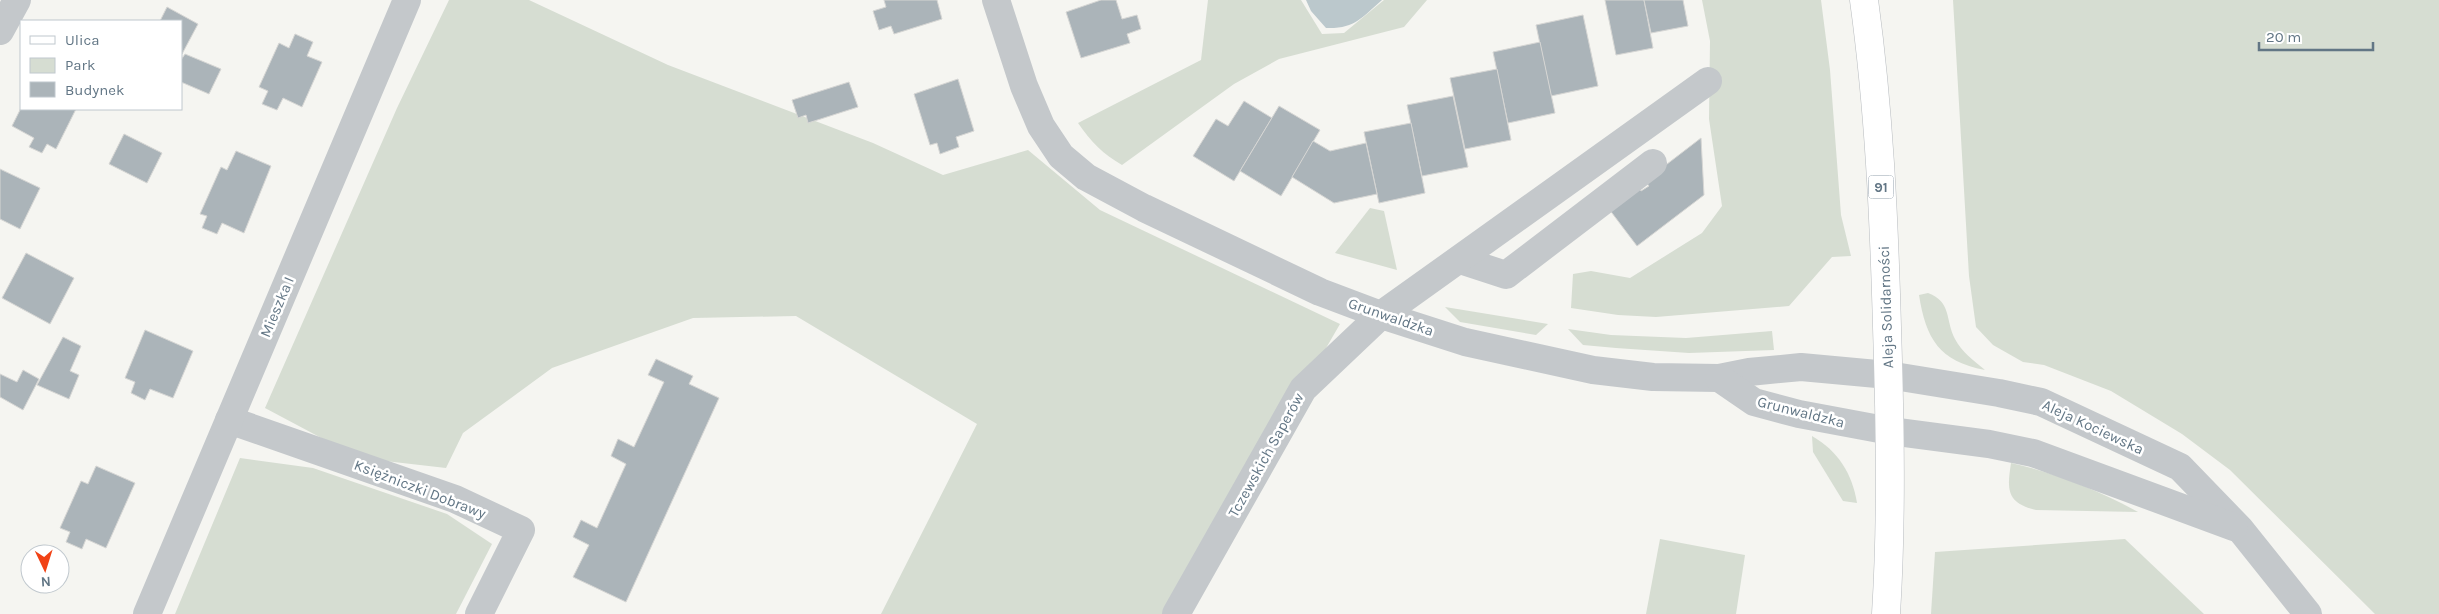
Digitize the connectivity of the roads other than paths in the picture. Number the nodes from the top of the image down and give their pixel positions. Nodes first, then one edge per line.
1 (17, 0) edge
2 (407, 0) edge
3 (996, 0) edge
4 (1864, 0) edge
5 (0, 31) edge
6 (1708, 81) dead end
7 (1653, 163) dead end
8 (1460, 260) junction
9 (1381, 315) junction
10 (1888, 375) junction
11 (1719, 378) junction
12 (229, 420) junction
13 (1890, 432) junction
14 (2240, 529) junction
15 (147, 614) edge
16 (479, 614) edge
17 (1176, 614) edge
18 (1886, 614) edge
19 (2308, 614) edge

1 - 5 street
2 - 12 street, Mieszka I
3 - 9 street, Grunwaldzka
4 - 10 main road, Aleja Solidarności / 91
6 - 8 street, Tczewskich Saperów
7 - 8 street
8 - 9 street, Tczewskich Saperów
9 - 11 street, Grunwaldzka
9 - 17 street, Tczewskich Saperów
10 - 11 street, Grunwaldzka
10 - 13 main road, Aleja Solidarności / 91
10 - 14 street, Aleja Kociewska
11 - 13 street, Grunwaldzka
12 - 15 street, Mieszka I
12 - 16 street, Księżniczki Dobrawy
13 - 14 street
13 - 18 main road, Aleja Solidarności / 91
14 - 19 street, Aleja Kociewska

